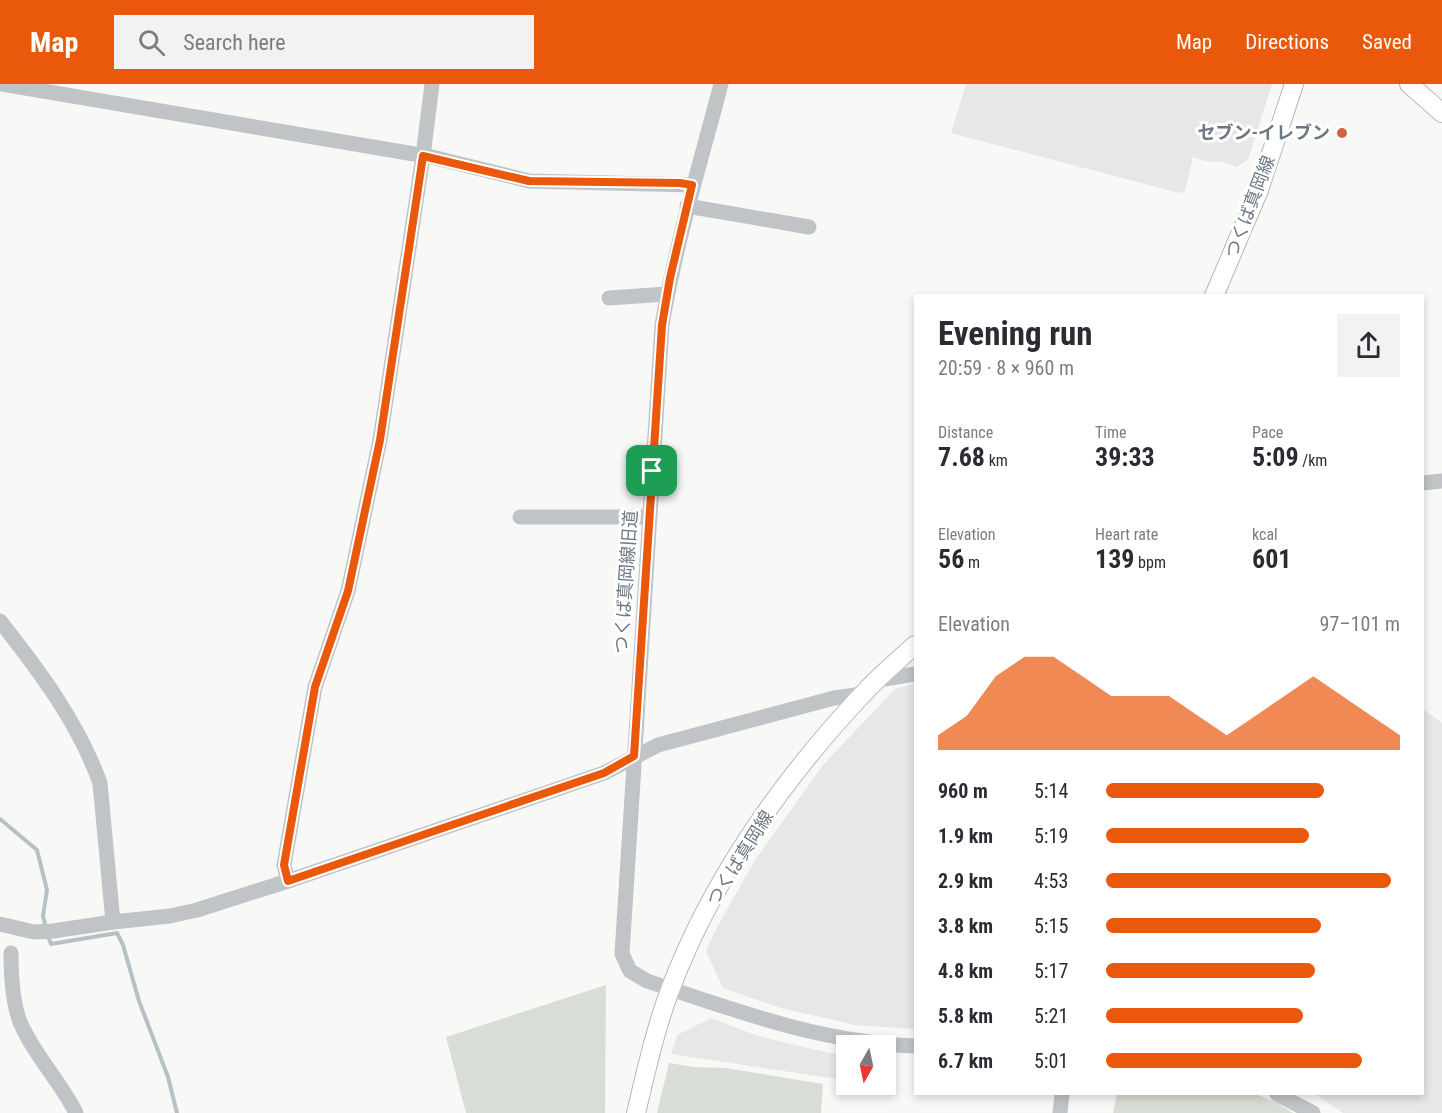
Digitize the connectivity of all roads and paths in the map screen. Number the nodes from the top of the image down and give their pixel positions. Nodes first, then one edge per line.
1 (2, 84) edge
2 (432, 84) edge
3 (721, 84) edge
4 (1294, 84) edge
5 (1408, 84) edge
6 (1442, 113) edge
7 (423, 156) junction
8 (692, 185) junction
9 (687, 206) junction
10 (809, 227) dead end
11 (667, 294) junction
12 (1215, 294) edge
13 (609, 297) dead end
14 (1442, 481) edge
15 (1424, 483) edge
16 (520, 517) dead end
17 (650, 517) junction
18 (0, 621) edge
19 (914, 646) edge
20 (914, 674) edge
21 (878, 680) junction
22 (863, 694) junction
23 (634, 756) junction
24 (288, 881) junction
25 (112, 922) junction
26 (0, 924) edge
27 (20, 930) junction
28 (5, 959) edge
29 (671, 989) junction
30 (914, 1046) edge
31 (1062, 1095) edge
32 (1279, 1095) edge
33 (76, 1113) edge
34 (636, 1113) edge
35 (1060, 1113) edge
36 (1313, 1113) edge

1 - 7 street
2 - 7 street
3 - 8 street, つくば真岡線旧道
4 - 12 main road, つくば真岡線
5 - 6 main road
7 - 8 street
7 - 24 street
8 - 9 street, つくば真岡線旧道
9 - 10 street
9 - 11 street, つくば真岡線旧道
11 - 13 street
11 - 17 street, つくば真岡線旧道
14 - 15 street
16 - 17 street
17 - 23 street, つくば真岡線旧道
18 - 25 street
19 - 21 main road, つくば真岡線
20 - 21 street
21 - 22 main road, つくば真岡線
22 - 23 street
22 - 29 main road, つくば真岡線
23 - 24 street
23 - 29 street, つくば真岡線旧道
24 - 25 street
25 - 27 street
26 - 27 street
27 - 28 street
28 - 33 street
29 - 30 street, つくば真岡線旧道
29 - 34 main road, つくば真岡線
31 - 35 street
32 - 36 street

